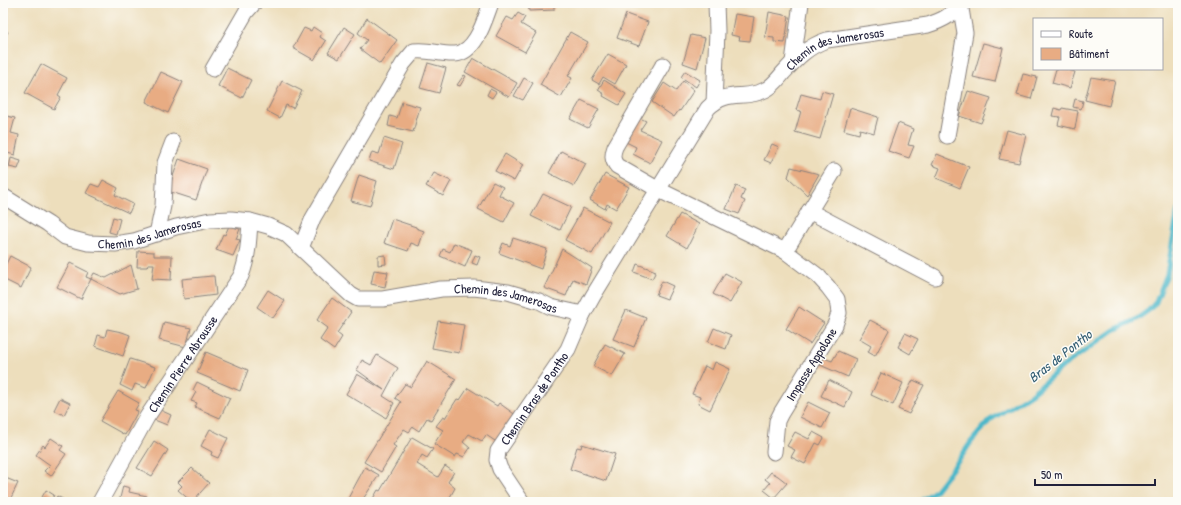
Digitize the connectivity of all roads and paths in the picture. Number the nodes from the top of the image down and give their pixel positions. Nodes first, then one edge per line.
1 (254, 3) edge
2 (492, 3) edge
3 (716, 3) edge
4 (802, 3) edge
5 (961, 3) edge
6 (793, 62) junction
7 (663, 65) dead end
8 (213, 68) dead end
9 (714, 103) junction
10 (947, 136) dead end
11 (173, 142) dead end
12 (834, 171) dead end
13 (658, 190) junction
14 (3, 196) edge
15 (809, 211) junction
16 (250, 221) junction
17 (157, 234) junction
18 (301, 248) junction
19 (785, 251) junction
20 (935, 277) dead end
21 (583, 314) junction
22 (774, 452) dead end
23 (100, 502) edge
24 (522, 502) edge

1 - 8 street
2 - 18 street
3 - 9 street
4 - 6 street
5 - 6 street, Chemin des Jamerosas
5 - 10 street, Chemin des Jamerosas
6 - 9 street, Chemin des Jamerosas
7 - 13 street
9 - 13 street, Chemin des Jamerosas
11 - 17 street
12 - 15 street
13 - 19 street, Impasse Appolone
13 - 21 street, Chemin des Jamerosas
14 - 17 street, Chemin des Jamerosas
15 - 19 street
15 - 20 street
16 - 17 street, Chemin des Jamerosas
16 - 18 street, Chemin des Jamerosas
16 - 23 street, Chemin Pierre Abrousse
18 - 21 street, Chemin des Jamerosas
19 - 22 street, Impasse Appolone
21 - 24 street, Chemin Bras de Pontho

